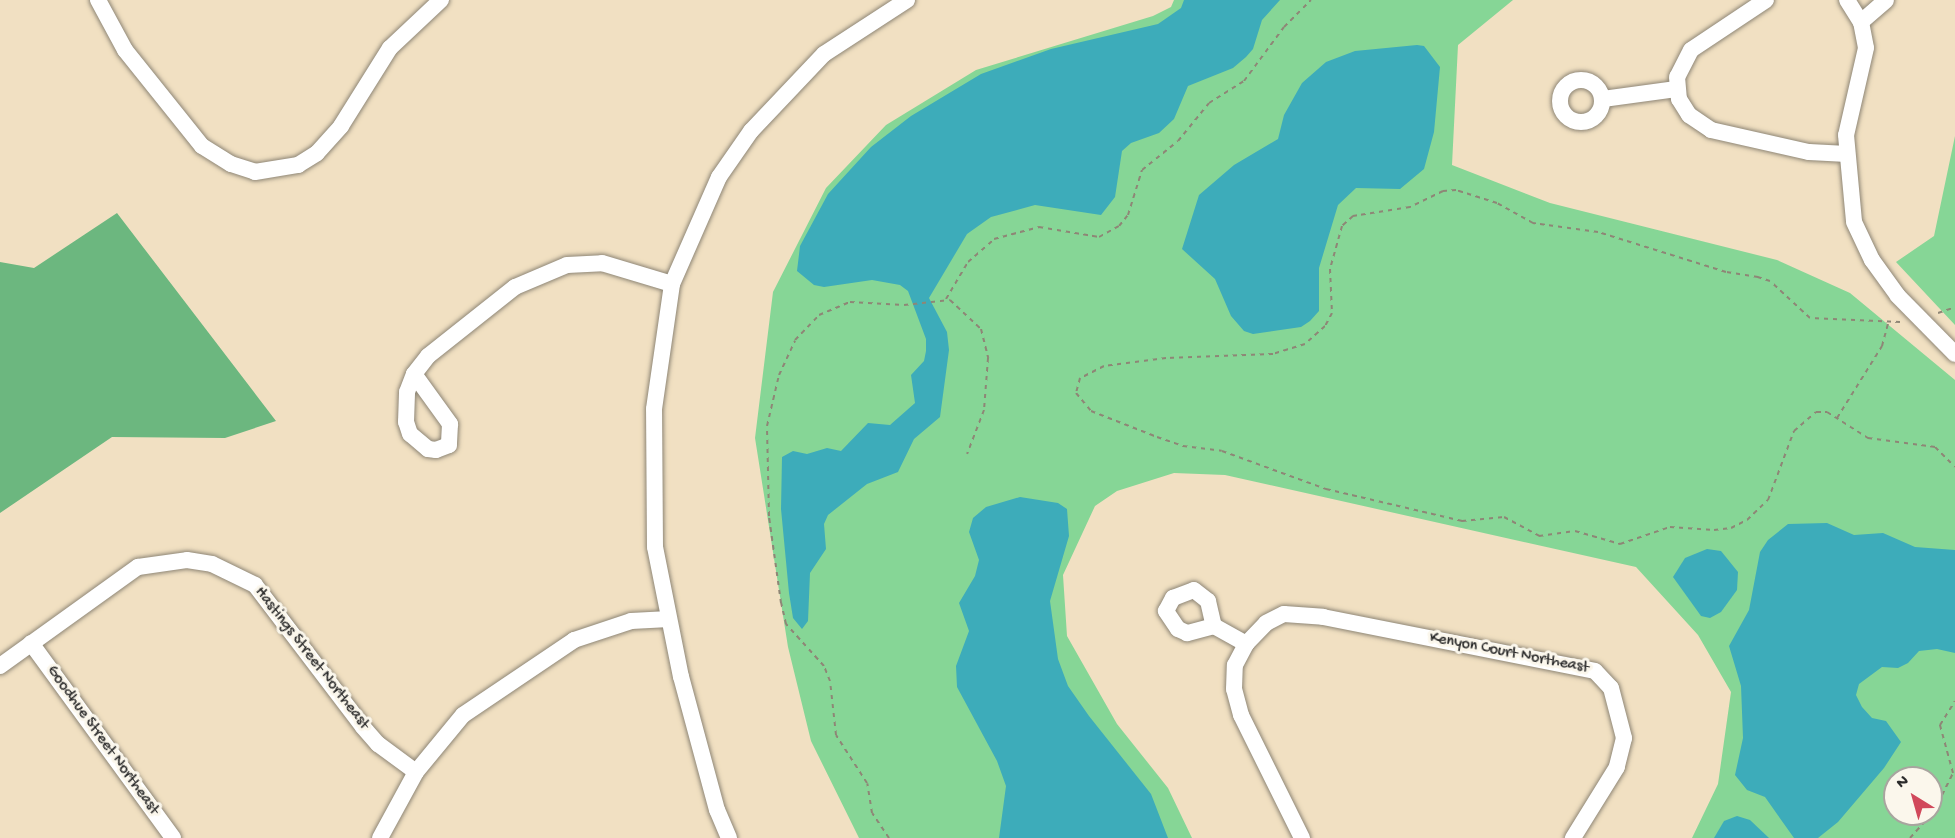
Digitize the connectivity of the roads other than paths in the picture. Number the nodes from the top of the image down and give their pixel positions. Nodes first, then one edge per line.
1 (98, 0) edge
2 (441, 0) edge
3 (907, 0) edge
4 (1766, 0) edge
5 (1846, 0) edge
6 (1887, 0) edge
7 (1861, 22) junction
8 (1676, 89) junction
9 (1603, 99) dead end
10 (1847, 154) junction
11 (672, 284) junction
12 (1955, 354) edge
13 (414, 374) dead end
14 (669, 619) junction
15 (1214, 626) dead end
16 (31, 643) junction
17 (1246, 644) junction
18 (0, 666) edge
19 (416, 772) junction
20 (173, 838) edge
21 (380, 838) edge
22 (729, 838) edge
23 (1302, 838) edge
24 (1572, 838) edge

1 - 2 street
3 - 11 street
4 - 8 street
5 - 7 street
6 - 7 street
7 - 10 street
8 - 9 street
8 - 10 street
10 - 12 street
11 - 13 street
11 - 14 street
14 - 19 street
14 - 22 street
15 - 17 street
16 - 18 street, Hastings Street Northeast
16 - 19 street, Hastings Street Northeast
16 - 20 street, Goodhue Street Northeast
17 - 23 street, Kenyon Court Northeast
17 - 24 street, Kenyon Court Northeast
19 - 21 street

